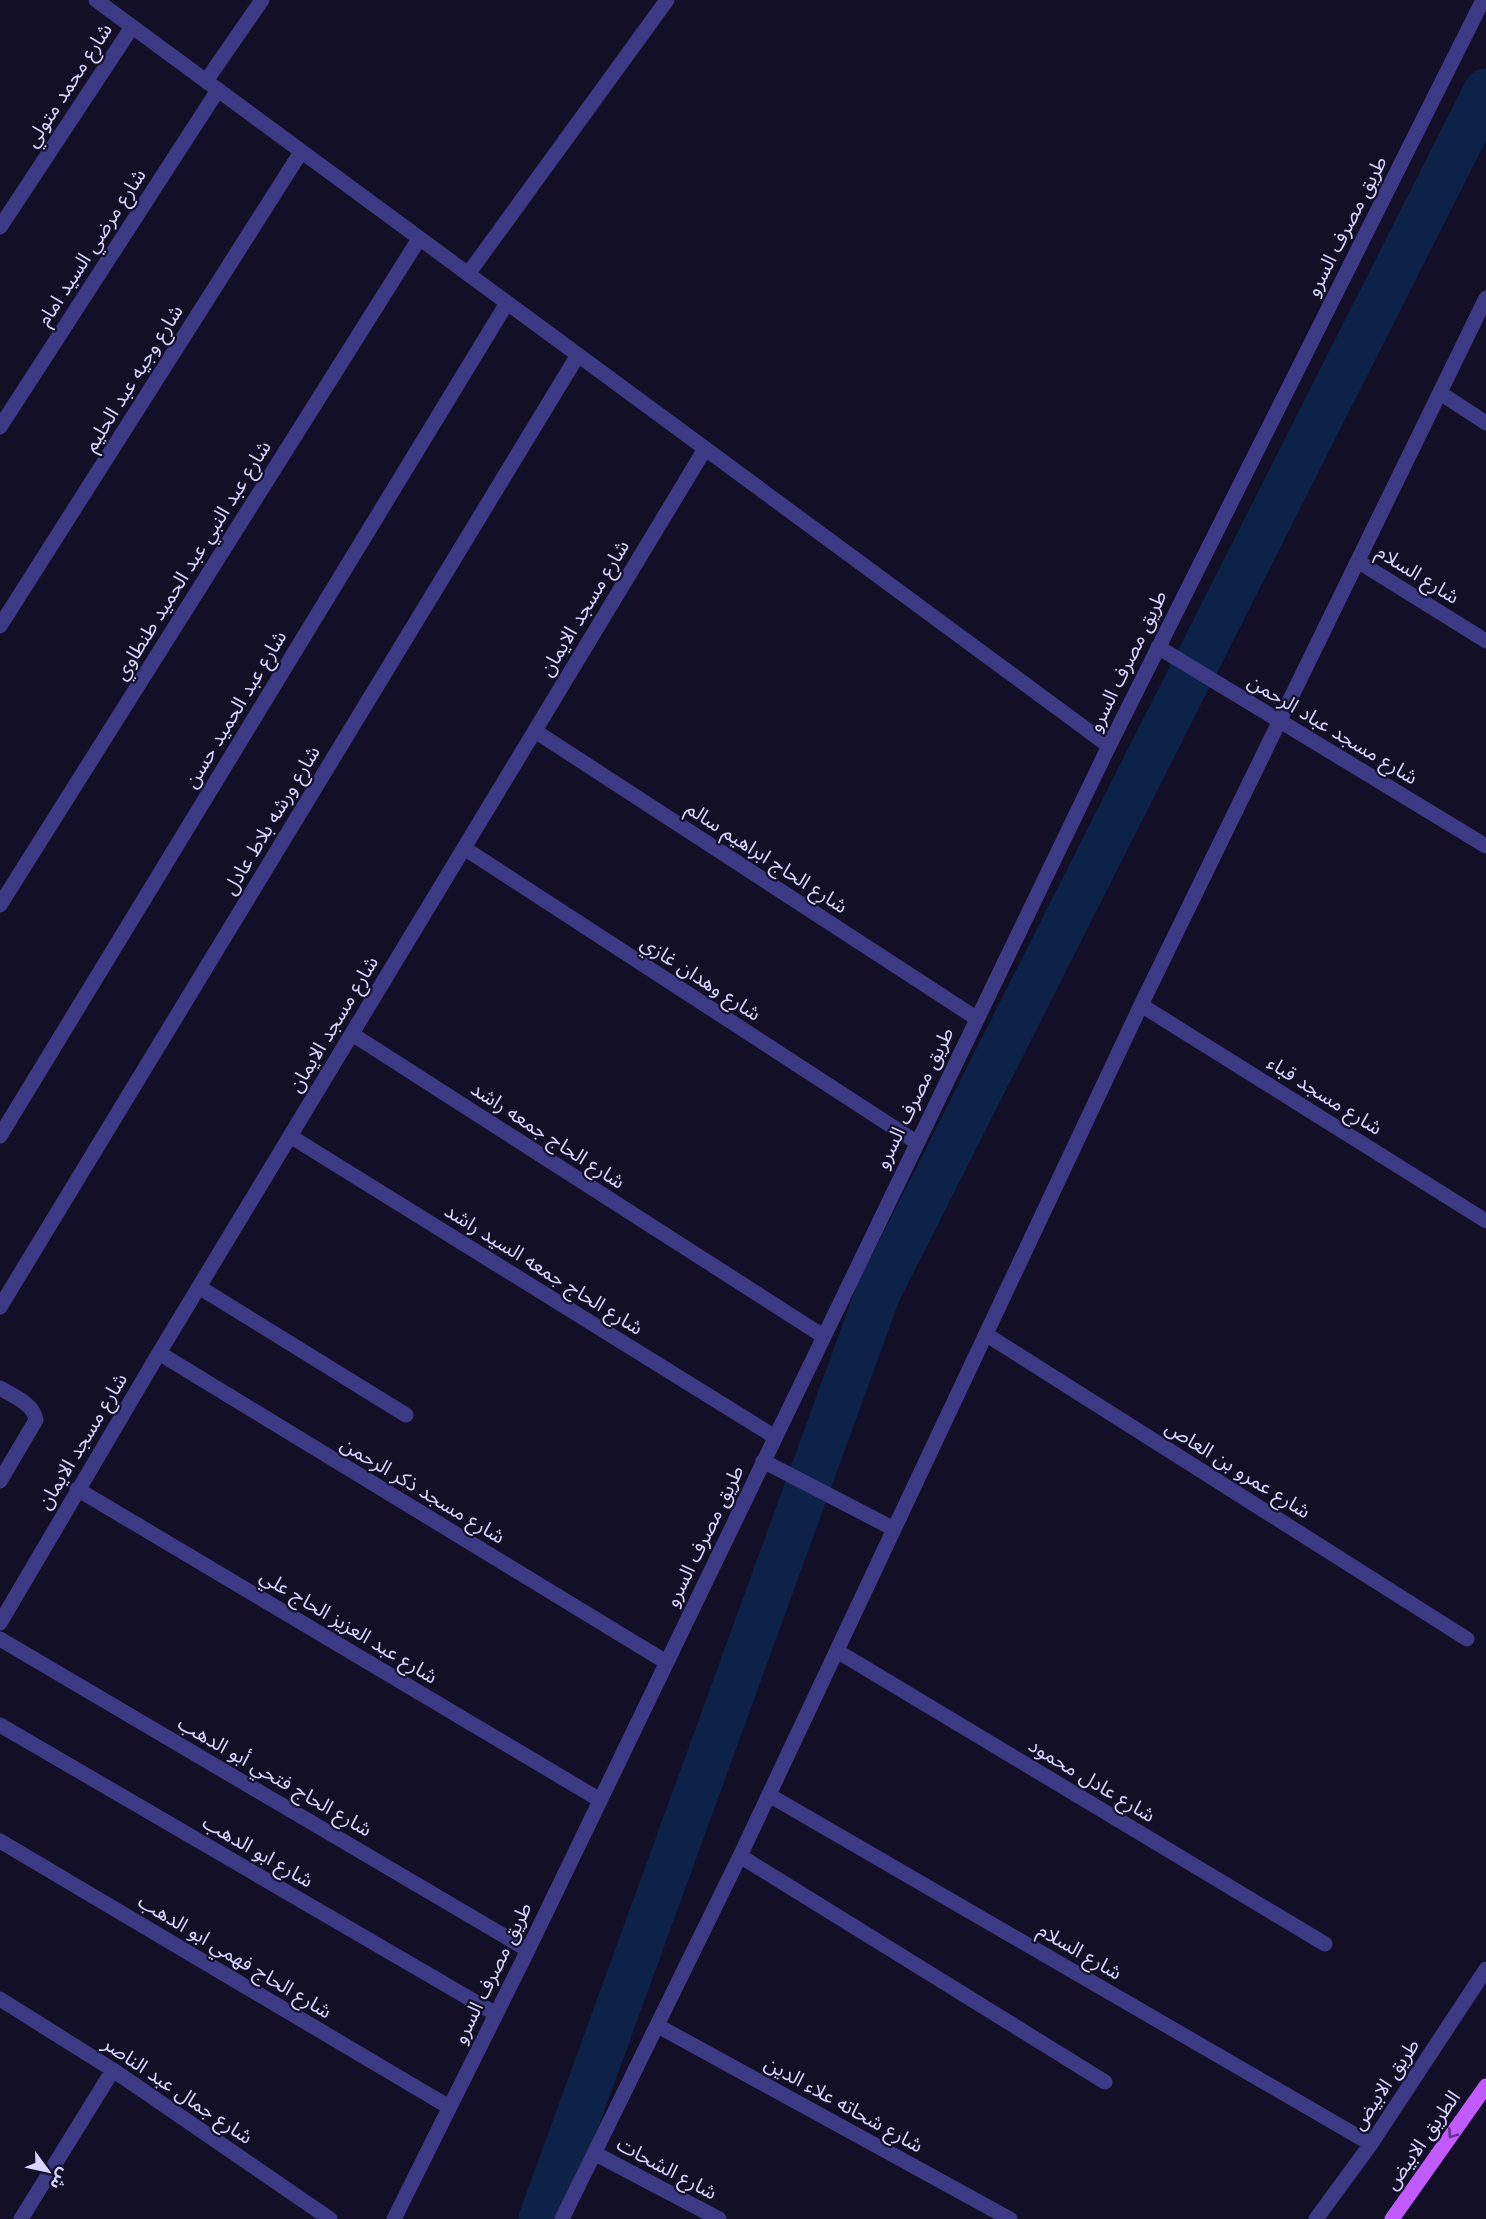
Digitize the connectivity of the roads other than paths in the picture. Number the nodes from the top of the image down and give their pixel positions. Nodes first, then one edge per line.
1 (96, 0) edge
2 (262, 0) edge
3 (666, 0) edge
4 (1483, 0) edge
5 (132, 27) junction
6 (212, 86) junction
7 (302, 152) junction
8 (0, 227) edge
9 (419, 238) junction
10 (468, 274) junction
11 (1486, 298) edge
12 (507, 303) junction
13 (578, 355) junction
14 (1440, 393) junction
15 (1486, 423) edge
16 (0, 427) edge
17 (705, 449) junction
18 (1359, 562) junction
19 (0, 626) edge
20 (1486, 641) edge
21 (1158, 647) junction
22 (1280, 721) junction
23 (535, 731) junction
24 (1108, 746) junction
25 (1486, 846) edge
26 (464, 848) junction
27 (0, 905) edge
28 (1141, 1005) junction
29 (976, 1018) junction
30 (352, 1034) junction
31 (0, 1136) edge
32 (290, 1136) junction
33 (916, 1142) junction
34 (1486, 1221) edge
35 (199, 1287) junction
36 (0, 1307) edge
37 (987, 1335) junction
38 (824, 1336) junction
39 (159, 1353) junction
40 (0, 1388) edge
41 (406, 1415) dead end
42 (775, 1437) junction
43 (763, 1461) junction
44 (0, 1481) edge
45 (77, 1489) junction
46 (894, 1529) junction
47 (0, 1623) edge
48 (0, 1639) edge
49 (1467, 1639) dead end
50 (837, 1651) junction
51 (666, 1662) junction
52 (0, 1725) edge
53 (769, 1795) junction
54 (600, 1800) junction
55 (0, 1841) edge
56 (740, 1856) junction
57 (1325, 1944) dead end
58 (528, 1950) junction
59 (1486, 1969) edge
60 (0, 1999) edge
61 (496, 2014) junction
62 (658, 2026) junction
63 (113, 2070) junction
64 (1106, 2082) dead end
65 (1486, 2086) edge
66 (449, 2107) junction
67 (1371, 2144) junction
68 (596, 2154) junction
69 (21, 2219) edge
70 (330, 2219) edge
71 (394, 2219) edge
72 (562, 2219) edge
73 (719, 2219) edge
74 (1010, 2219) edge
75 (1316, 2219) edge
76 (1392, 2219) edge

1 - 5 street
2 - 6 street, شارع مرضي السيد امام
3 - 10 street
4 - 21 street, طريق مصرف السرو
5 - 6 street
5 - 8 street, شارع محمد متولي
6 - 7 street
6 - 16 street, شارع مرضي السيد امام
7 - 9 street
7 - 19 street, شارع وجيه عبد الحليم
9 - 10 street
9 - 27 street, شارع عبد النبي عبد الحميد طنطاوي
10 - 12 street
11 - 14 street
12 - 13 street
12 - 31 street, شارع عبد الحميد حسن
13 - 17 street
13 - 36 street, شارع ورشه بلاط عادل
14 - 15 street
14 - 18 street
17 - 23 street, شارع مسجد الايمان
17 - 24 street
18 - 20 street, شارع السلام
18 - 22 street
21 - 22 street, شارع مسجد عباد الرحمن
21 - 24 street, طريق مصرف السرو
22 - 25 street, شارع مسجد عباد الرحمن
22 - 28 street
23 - 26 street, شارع مسجد الايمان
23 - 29 street, شارع الحاج ابراهيم سالم
24 - 29 street, طريق مصرف السرو
26 - 30 street, شارع مسجد الايمان
26 - 33 street, شارع وهدان غازي
28 - 34 street, شارع مسجد قباء
28 - 37 street
29 - 33 street, طريق مصرف السرو
30 - 32 street, شارع مسجد الايمان
30 - 38 street, شارع الحاج جمعه راشد
32 - 35 street, شارع مسجد الايمان
32 - 42 street, شارع الحاج جمعه السيد راشد
33 - 38 street, طريق مصرف السرو
35 - 39 street, شارع مسجد الايمان
35 - 41 street
37 - 46 street
37 - 49 street, شارع عمرو بن العاص
38 - 42 street, طريق مصرف السرو
39 - 45 street, شارع مسجد الايمان
39 - 51 street, شارع مسجد ذكر الرحمن
40 - 44 street
42 - 43 street, طريق مصرف السرو
43 - 46 street
43 - 51 street, طريق مصرف السرو
45 - 47 street, شارع مسجد الايمان
45 - 54 street, شارع عبد العزيز الحاج علي
46 - 50 street
48 - 58 street, شارع الحاج فتحي أبو الدهب
50 - 53 street
50 - 57 street, شارع عادل محمود
51 - 54 street, طريق مصرف السرو
52 - 61 street, شارع ابو الدهب
53 - 56 street
53 - 67 street, شارع السلام
54 - 58 street, طريق مصرف السرو
55 - 66 street, شارع الحاج فهمي ابو الدهب
56 - 62 street
56 - 64 street
58 - 61 street, طريق مصرف السرو
59 - 67 street, طريق الابيض
60 - 63 street, شارع جمال عبد الناصر
61 - 66 street, طريق مصرف السرو
62 - 68 street
62 - 74 street, شارع شحاته علاء الدين
63 - 69 street
63 - 70 street, شارع جمال عبد الناصر
65 -> 76 main road, الطريق الابيض
66 - 71 street, طريق مصرف السرو
67 - 75 street, طريق الابيض
68 - 72 street
68 - 73 street, شارع الشحات

